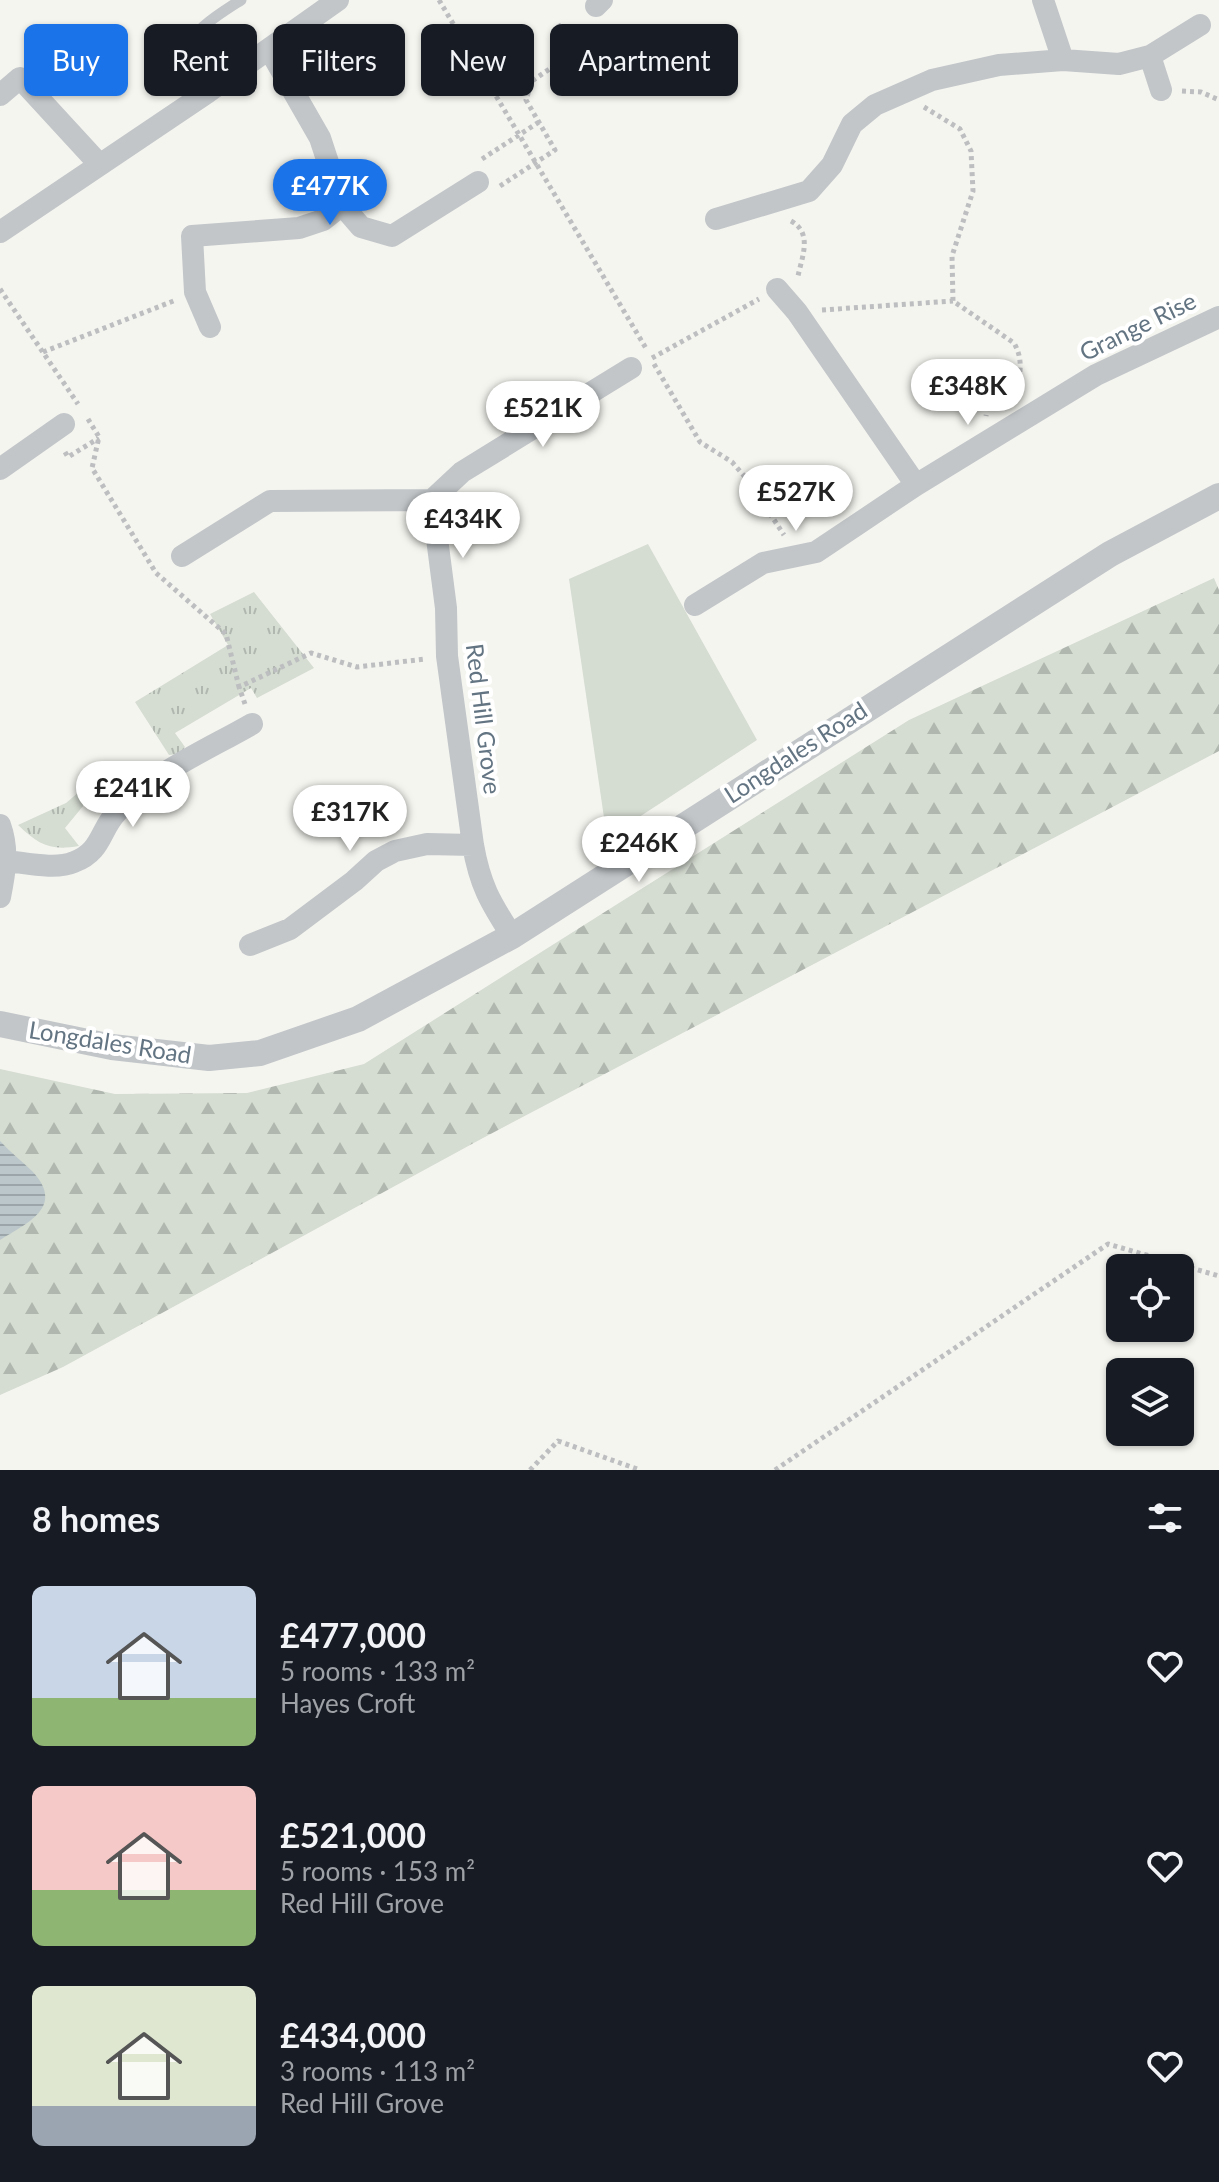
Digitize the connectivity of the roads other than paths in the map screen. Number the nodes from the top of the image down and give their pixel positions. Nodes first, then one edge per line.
1 (241, 0) edge
2 (338, 0) edge
3 (1043, 0) edge
4 (204, 24) edge
5 (1200, 25) dead end
6 (269, 49) junction
7 (1150, 56) junction
8 (257, 57) edge
9 (1063, 60) junction
10 (1161, 90) road end
11 (0, 95) edge
12 (201, 96) edge
13 (100, 165) junction
14 (475, 174) road end
15 (342, 205) junction
16 (716, 219) dead end
17 (0, 232) edge
18 (777, 289) road end
19 (1219, 317) edge
20 (210, 327) dead end
21 (643, 360) road end
22 (64, 424) dead end
23 (0, 469) edge
24 (916, 485) junction
25 (1219, 496) edge
26 (432, 500) junction
27 (182, 556) dead end
28 (695, 605) dead end
29 (252, 724) road end
30 (0, 825) edge
31 (473, 845) junction
32 (7, 861) junction
33 (0, 897) edge
34 (512, 936) junction
35 (250, 945) dead end
36 (0, 1024) edge

1 - 4 lane
2 - 6 street
3 - 9 street
5 - 7 street
6 - 8 street
6 - 15 street
7 - 9 street
7 - 10 street
9 - 16 street
11 - 13 street
12 - 13 street
13 - 17 street
14 - 15 street
15 - 20 street
18 - 24 street
19 - 24 street, Grange Rise
21 - 26 street
22 - 23 street
24 - 28 street, Grange Rise
25 - 34 street, Longdales Road
26 - 27 street
26 - 31 street, Red Hill Grove
29 - 32 street
30 - 32 street
31 - 34 street, Red Hill Grove
31 - 35 street
32 - 33 street
34 - 36 street, Longdales Road

